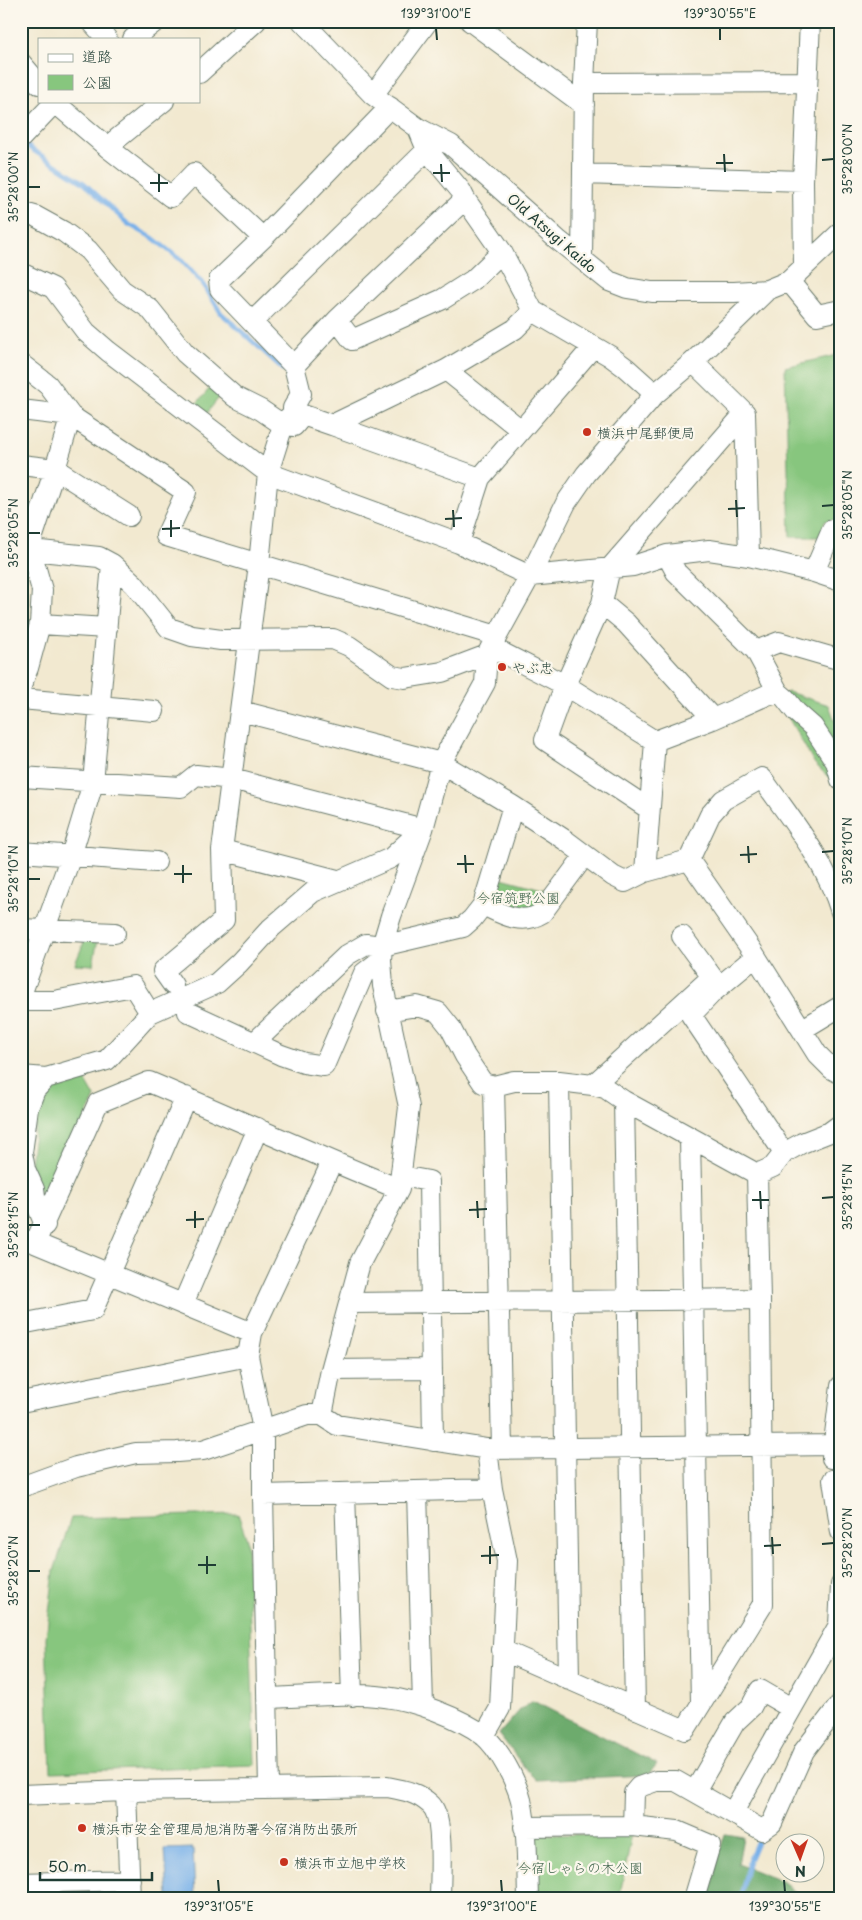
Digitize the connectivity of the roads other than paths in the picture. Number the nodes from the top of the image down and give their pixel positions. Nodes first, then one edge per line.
1 (91, 21) edge
2 (156, 21) edge
3 (256, 21) edge
4 (302, 21) edge
5 (428, 21) edge
6 (470, 21) edge
7 (587, 21) edge
8 (810, 21) edge
9 (106, 38) edge
10 (134, 38) edge
11 (21, 63) edge
12 (200, 72) edge
13 (806, 82) junction
14 (38, 83) edge
15 (584, 83) junction
16 (372, 95) junction
17 (54, 102) edge
18 (163, 102) edge
19 (584, 105) junction
20 (390, 107) junction
21 (418, 128) junction
22 (21, 138) edge
23 (107, 147) junction
24 (427, 150) junction
25 (583, 174) junction
26 (804, 181) junction
27 (465, 199) junction
28 (21, 212) edge
29 (841, 232) edge
30 (263, 238) junction
31 (502, 252) junction
32 (582, 259) junction
33 (804, 266) junction
34 (21, 273) edge
35 (790, 280) junction
36 (767, 290) junction
37 (841, 310) edge
38 (533, 311) junction
39 (337, 320) junction
40 (252, 322) junction
41 (593, 347) junction
42 (693, 362) junction
43 (21, 364) edge
44 (294, 366) junction
45 (446, 370) junction
46 (655, 394) junction
47 (21, 410) edge
48 (745, 413) junction
49 (71, 416) junction
50 (288, 417) junction
51 (332, 425) junction
52 (521, 430) junction
53 (21, 465) edge
54 (56, 469) junction
55 (268, 473) junction
56 (480, 478) junction
57 (129, 516) dead end
58 (841, 528) edge
59 (459, 543) junction
60 (24, 548) edge
61 (667, 555) junction
62 (748, 556) junction
63 (112, 564) junction
64 (259, 564) junction
65 (610, 568) junction
66 (814, 572) junction
67 (530, 576) junction
68 (841, 581) edge
69 (602, 603) junction
70 (40, 624) junction
71 (106, 628) junction
72 (249, 640) junction
73 (491, 646) junction
74 (756, 651) junction
75 (841, 660) edge
76 (565, 685) junction
77 (21, 686) edge
78 (778, 692) junction
79 (21, 698) edge
80 (101, 705) junction
81 (154, 711) dead end
82 (241, 711) junction
83 (713, 719) junction
84 (655, 741) junction
85 (440, 763) junction
86 (21, 777) edge
87 (232, 779) junction
88 (841, 780) edge
89 (93, 783) junction
90 (513, 806) junction
91 (649, 809) junction
92 (423, 829) junction
93 (222, 850) junction
94 (21, 852) edge
95 (585, 855) junction
96 (71, 856) junction
97 (689, 860) junction
98 (156, 862) dead end
99 (645, 872) junction
100 (337, 880) junction
101 (482, 904) junction
102 (841, 912) edge
103 (21, 929) edge
104 (44, 930) junction
105 (115, 933) dead end
106 (682, 936) dead end
107 (381, 953) junction
108 (755, 957) junction
109 (21, 995) edge
110 (178, 1000) junction
111 (21, 1001) edge
112 (841, 1006) edge
113 (387, 1011) junction
114 (150, 1013) junction
115 (802, 1029) junction
116 (255, 1042) junction
117 (841, 1074) edge
118 (21, 1076) edge
119 (46, 1078) junction
120 (559, 1081) junction
121 (593, 1085) junction
122 (494, 1086) junction
123 (186, 1098) junction
124 (624, 1101) junction
125 (841, 1124) edge
126 (258, 1128) junction
127 (690, 1137) junction
128 (784, 1153) junction
129 (332, 1162) junction
130 (757, 1174) junction
131 (400, 1183) junction
132 (45, 1225) junction
133 (28, 1241) edge
134 (110, 1274) junction
135 (760, 1299) junction
136 (628, 1300) junction
137 (693, 1300) junction
138 (563, 1301) junction
139 (431, 1302) junction
140 (499, 1302) junction
141 (349, 1303) junction
142 (183, 1304) junction
143 (21, 1324) edge
144 (252, 1333) junction
145 (248, 1356) junction
146 (432, 1369) junction
147 (332, 1370) junction
148 (841, 1386) edge
149 (21, 1402) edge
150 (322, 1415) junction
151 (263, 1430) junction
152 (433, 1441) junction
153 (762, 1446) junction
154 (696, 1447) junction
155 (566, 1448) junction
156 (630, 1448) junction
157 (494, 1449) junction
158 (833, 1480) dead end
159 (21, 1487) edge
160 (492, 1489) junction
161 (417, 1491) junction
162 (345, 1493) junction
163 (262, 1495) junction
164 (841, 1532) edge
165 (841, 1585) edge
166 (502, 1650) junction
167 (569, 1680) junction
168 (352, 1696) junction
169 (267, 1698) junction
170 (841, 1703) edge
171 (701, 1704) junction
172 (423, 1706) junction
173 (791, 1708) junction
174 (635, 1709) junction
175 (484, 1736) junction
176 (270, 1788) junction
177 (126, 1791) junction
178 (695, 1791) junction
179 (21, 1795) edge
180 (737, 1815) junction
181 (633, 1826) junction
182 (524, 1827) junction
183 (21, 1883) edge
184 (130, 1889) edge
185 (440, 1899) edge
186 (528, 1899) edge
187 (694, 1899) edge

1 - 9 street
2 - 10 street
3 - 12 street
4 - 16 street, Old Atsugi Kaido
5 - 16 street
6 - 19 street
7 - 15 street
8 - 13 street
11 - 14 street
13 - 15 street
13 - 26 street
15 - 19 street
16 - 20 street, Old Atsugi Kaido
17 - 22 street
17 - 23 street
18 - 23 street
19 - 25 street
20 - 21 street, Old Atsugi Kaido
20 - 30 street
21 - 24 street
21 - 32 street, Old Atsugi Kaido
23 - 30 street
24 - 27 street
24 - 40 street
25 - 26 street
25 - 32 street
26 - 33 street
27 - 31 street
27 - 39 street
28 - 50 street
29 - 33 street, Old Atsugi Kaido
30 - 40 street
31 - 38 street
31 - 39 street
32 - 36 street, Old Atsugi Kaido
33 - 35 street, Old Atsugi Kaido
34 - 55 street
35 - 36 street, Old Atsugi Kaido
35 - 37 street
36 - 42 street
38 - 41 street
38 - 45 street
39 - 44 street
40 - 44 street
41 - 46 street
41 - 52 street
42 - 46 street
42 - 48 street
43 - 49 street
44 - 50 street
45 - 51 street
45 - 52 street
46 - 67 street
47 - 49 street
48 - 62 street
48 - 65 street
49 - 54 street
49 - 64 street
50 - 51 street
50 - 55 street
51 - 56 street
52 - 56 street
53 - 54 street
54 - 57 street
54 - 60 street
55 - 59 street
55 - 64 street
56 - 59 street
58 - 66 street
59 - 67 street
60 - 63 street
60 - 70 street
61 - 62 street
61 - 65 street
61 - 74 street
62 - 66 street
63 - 71 street
63 - 72 street
64 - 72 street
64 - 73 street
65 - 67 street
65 - 69 street
66 - 68 street
67 - 73 street
69 - 76 street
69 - 83 street
70 - 71 street
70 - 77 street
71 - 80 street
72 - 73 street
72 - 82 street
73 - 76 street
73 - 85 street
74 - 75 street
74 - 78 street
76 - 84 street
76 - 91 street
78 - 83 street
78 - 88 street
79 - 80 street
80 - 81 street
80 - 89 street
82 - 85 street
82 - 87 street
83 - 84 street
84 - 91 street
85 - 90 street
85 - 92 street
86 - 89 street
87 - 89 street
87 - 92 street
87 - 93 street
89 - 96 street
90 - 95 street
90 - 101 street
91 - 99 street
92 - 100 street
92 - 107 street
93 - 100 street
93 - 110 street
94 - 96 street
95 - 99 street
95 - 101 street
96 - 98 street
96 - 104 street
97 - 99 street
97 - 102 street
97 - 108 street
100 - 110 street
101 - 107 street
103 - 104 street
104 - 105 street
104 - 109 street
106 - 121 street
107 - 113 street
107 - 116 street
107 - 116 street
108 - 115 street
108 - 128 street
110 - 114 street
110 - 116 street
111 - 114 street
112 - 115 street
113 - 122 street
113 - 131 street
114 - 119 street
115 - 117 street
118 - 119 street
119 - 132 street
120 - 121 street
120 - 122 street
120 - 138 street
121 - 124 street
122 - 140 street
123 - 126 street
123 - 132 street
123 - 134 street
124 - 127 street
124 - 136 street
125 - 128 street
126 - 129 street
126 - 142 street
127 - 130 street
127 - 137 street
128 - 130 street
129 - 131 street
129 - 144 street
130 - 135 street
131 - 139 street
131 - 141 street
132 - 133 street
133 - 134 street
134 - 142 street
134 - 143 street
135 - 137 street
135 - 153 street
136 - 137 street
136 - 138 street
136 - 156 street
137 - 154 street
138 - 140 street
138 - 155 street
139 - 140 street
139 - 141 street
139 - 146 street
140 - 157 street
141 - 147 street
142 - 144 street
144 - 145 street
145 - 149 street
145 - 151 street
146 - 147 street
146 - 152 street
147 - 150 street
148 - 153 street
150 - 151 street
150 - 152 street
151 - 159 street
151 - 163 street
152 - 157 street
153 - 154 street
153 - 171 street
154 - 156 street
154 - 171 street
155 - 156 street
155 - 157 street
155 - 167 street
156 - 174 street
157 - 160 street
158 - 164 street
160 - 161 street
160 - 166 street
161 - 162 street
161 - 172 street
162 - 163 street
162 - 168 street
163 - 169 street
165 - 173 street
166 - 167 street
166 - 175 street
167 - 174 street
168 - 169 street
168 - 172 street
169 - 176 street
170 - 180 street
171 - 174 street
172 - 175 street
173 - 178 street
173 - 180 street
175 - 182 street
176 - 177 street
176 - 185 street
177 - 179 street
177 - 184 street
178 - 180 street
178 - 181 street
181 - 182 street
181 - 187 street
182 - 186 street
183 - 184 street

